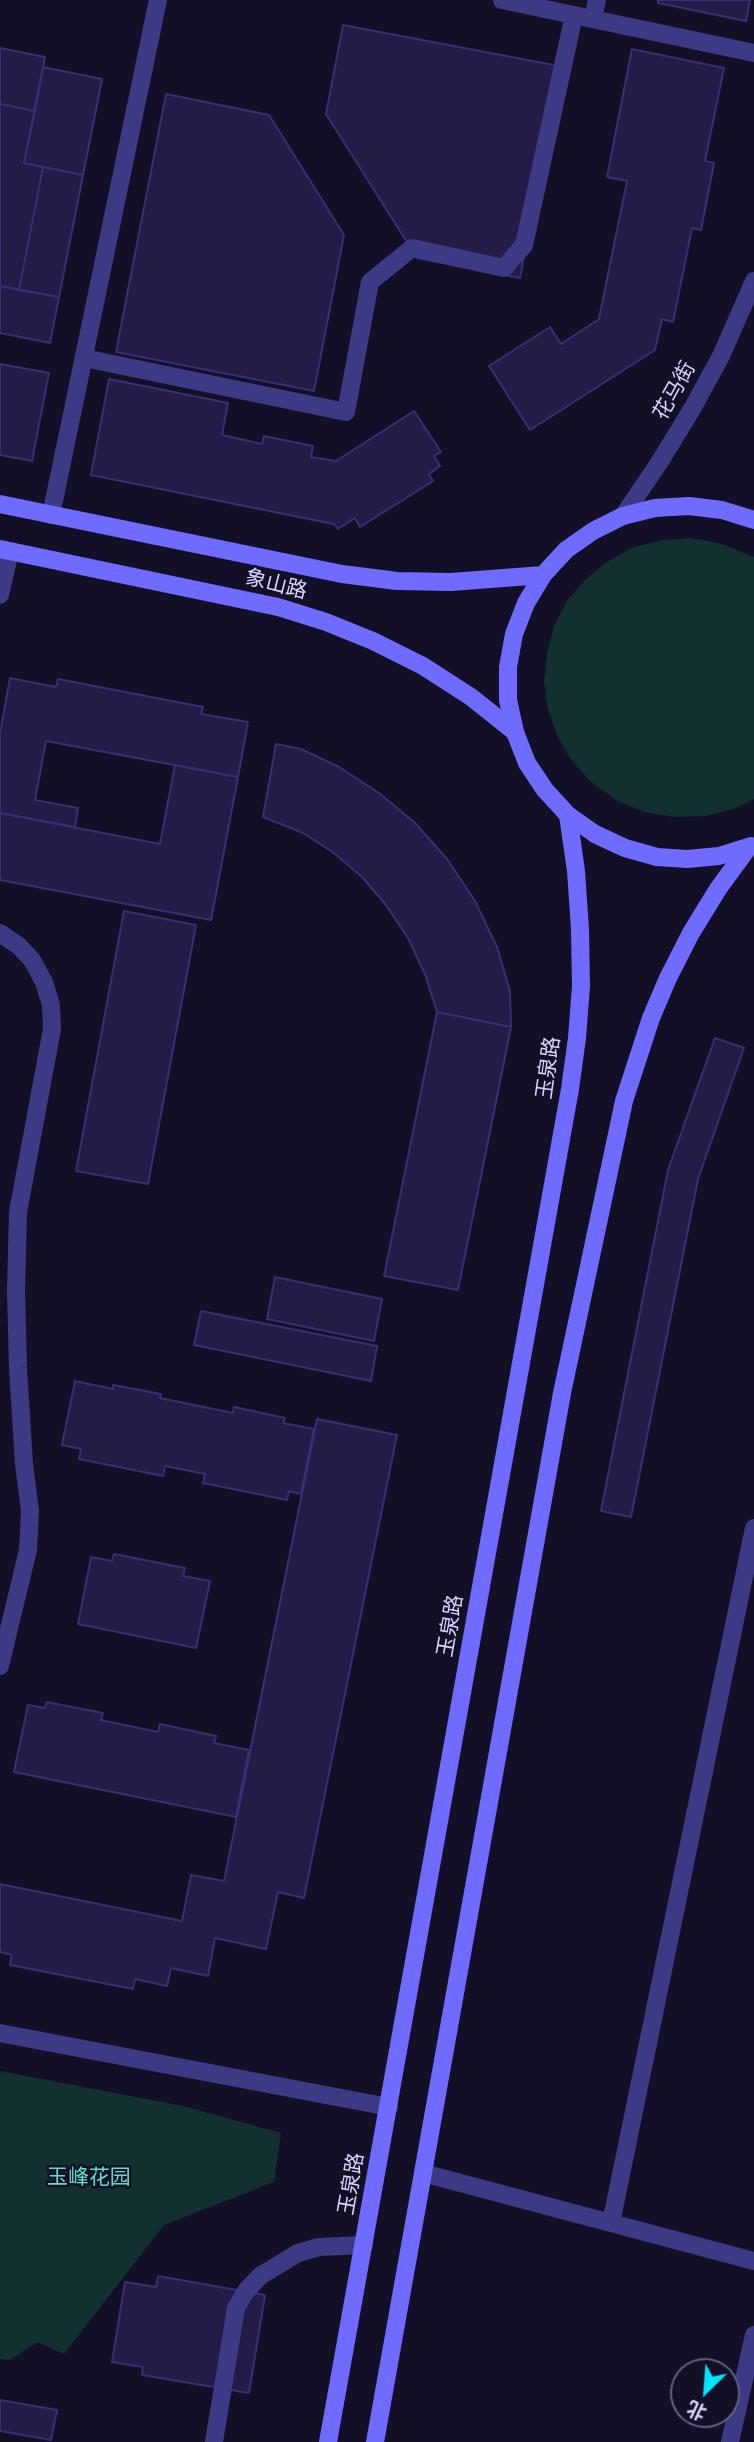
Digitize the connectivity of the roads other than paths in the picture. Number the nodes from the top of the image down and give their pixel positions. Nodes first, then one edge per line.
1 (158, 0) edge
2 (502, 0) edge
3 (597, 0) edge
4 (574, 15) junction
5 (593, 19) junction
6 (754, 53) edge
7 (754, 281) edge
8 (84, 358) junction
9 (0, 504) edge
10 (51, 515) junction
11 (623, 516) junction
12 (754, 520) edge
13 (5, 550) edge
14 (544, 575) junction
15 (0, 595) edge
16 (515, 732) junction
17 (568, 815) junction
18 (751, 846) edge
19 (0, 933) edge
20 (754, 1528) edge
21 (0, 1666) edge
22 (0, 2033) edge
23 (389, 2107) junction
24 (423, 2173) junction
25 (611, 2223) junction
26 (364, 2245) junction
27 (754, 2261) edge
28 (754, 2335) edge
29 (214, 2442) edge
30 (328, 2442) edge
31 (375, 2442) edge
32 (730, 2442) edge

1 - 8 street
2 - 4 street
3 - 5 street
4 - 5 street
4 - 8 street
5 - 6 street
7 - 11 street, 花马街
8 - 10 street
9 - 10 main road, 象山路
10 - 14 main road, 象山路
11 - 12 main road
11 - 14 main road
13 - 15 street
13 - 16 main road, 象山路
14 - 16 main road
16 - 17 main road
17 - 18 main road
17 - 23 main road, 玉泉路
18 - 24 main road
19 - 21 street
20 - 25 street
22 - 23 street
23 - 26 main road, 玉泉路
24 - 25 street
24 - 31 main road
25 - 27 street
26 - 29 street
26 - 30 main road, 玉泉路
28 - 32 street

